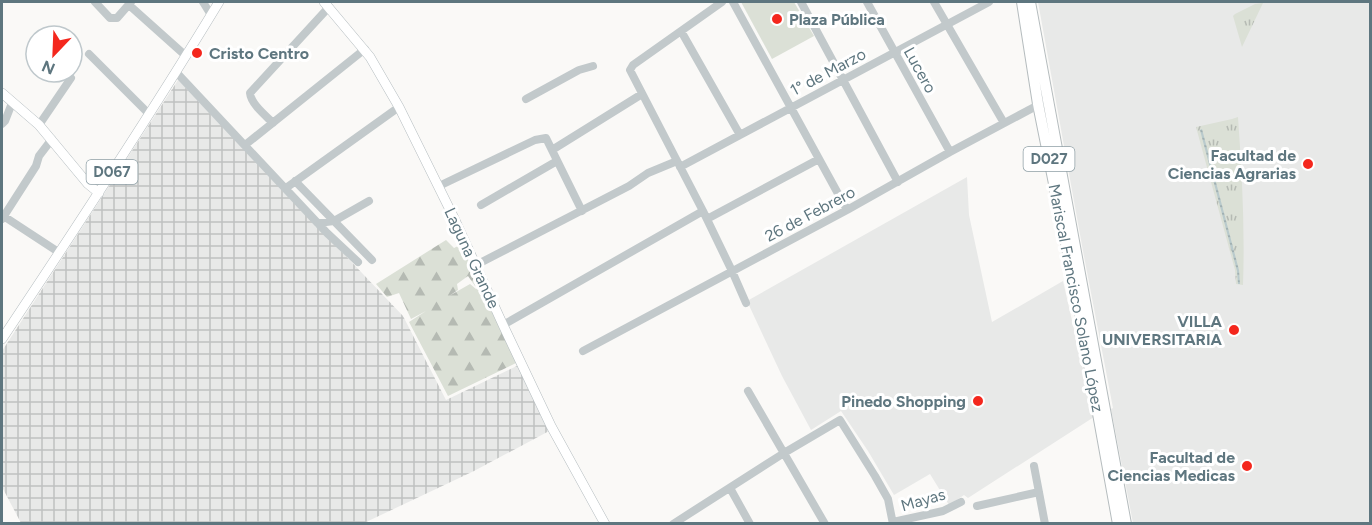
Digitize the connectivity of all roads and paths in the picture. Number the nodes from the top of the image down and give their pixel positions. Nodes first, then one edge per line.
1 (95, 2) edge
2 (203, 2) edge
3 (219, 2) edge
4 (722, 2) edge
5 (733, 2) edge
6 (801, 2) edge
7 (867, 2) edge
8 (934, 2) edge
9 (989, 2) edge
10 (1022, 2) edge
11 (1030, 2) edge
12 (130, 3) edge
13 (327, 4) edge
14 (211, 15) junction
15 (946, 24) junction
16 (681, 31) junction
17 (365, 50) junction
18 (895, 52) junction
19 (89, 54) dead end
20 (186, 56) junction
21 (593, 66) dead end
22 (176, 72) junction
23 (844, 79) junction
24 (67, 84) edge
25 (2, 93) edge
26 (642, 94) junction
27 (526, 99) dead end
28 (1043, 102) junction
29 (12, 103) junction
30 (399, 107) junction
31 (791, 108) junction
32 (149, 114) junction
33 (273, 123) junction
34 (1004, 123) junction
35 (2, 124) edge
36 (39, 125) junction
37 (740, 135) junction
38 (52, 139) junction
39 (245, 145) junction
40 (552, 150) junction
41 (950, 152) junction
42 (819, 159) junction
43 (557, 161) junction
44 (679, 164) junction
45 (295, 181) junction
46 (898, 182) junction
47 (439, 186) junction
48 (286, 188) junction
49 (99, 193) junction
50 (369, 201) dead end
51 (481, 205) dead end
52 (847, 210) junction
53 (582, 211) junction
54 (703, 211) junction
55 (2, 217) edge
56 (707, 219) junction
57 (334, 221) junction
58 (318, 223) junction
59 (60, 252) junction
60 (372, 260) dead end
61 (358, 262) dead end
62 (476, 265) junction
63 (732, 271) junction
64 (746, 303) dead end
65 (1080, 317) junction
66 (503, 325) junction
67 (2, 339) edge
68 (1082, 344) dead end
69 (583, 351) dead end
70 (748, 391) dead end
71 (784, 453) junction
72 (1034, 466) dead end
73 (730, 488) junction
74 (1039, 492) junction
75 (961, 502) dead end
76 (977, 506) dead end
77 (677, 522) edge
78 (893, 523) edge
79 (604, 524) edge
80 (750, 524) edge
81 (825, 524) edge
82 (1045, 524) edge
83 (1118, 524) edge
84 (1126, 524) edge

1 - 12 street
2 - 14 street
3 - 14 main road, D067
4 - 16 street
5 - 31 street
6 - 23 street
7 - 18 street, Lucero
8 - 15 street
9 - 15 street, 1° de Marzo
10 - 28 highway, Mariscal Francisco Solano López / D027
11 - 28 highway, D027
12 - 20 street
13 - 17 main road, Laguna Grande
13 - 33 street
14 - 20 main road, D067
15 - 18 street, 1° de Marzo
15 - 34 street
16 - 26 street
16 - 37 street
17 - 30 main road, Laguna Grande
17 - 33 street
18 - 23 street, 1° de Marzo
18 - 41 street, Lucero
19 - 32 street
20 - 22 main road, D067
21 - 27 street
22 - 32 main road, D067
22 - 39 street
23 - 31 street, 1° de Marzo
23 - 46 street
24 - 36 street
25 - 29 main road
26 - 40 street
26 - 44 street
28 - 34 street, 26 de Febrero
28 - 65 highway, Mariscal Francisco Solano López / D027
28 - 84 highway, D027
29 - 35 street
29 - 36 main road
30 - 45 street
30 - 47 main road, Laguna Grande
31 - 37 street, 1° de Marzo
31 - 42 street
32 - 49 main road, D067
33 - 39 street
34 - 41 street, 26 de Febrero
36 - 38 main road
37 - 44 street, 1° de Marzo
38 - 49 main road
38 - 55 street
39 - 48 street
40 - 43 street
40 - 47 street
41 - 46 street, 26 de Febrero
42 - 52 street
42 - 56 street
43 - 51 street
43 - 53 street
44 - 53 street, 1° de Marzo
44 - 54 street
45 - 48 street
45 - 57 street
46 - 52 street, 26 de Febrero
47 - 62 main road, Laguna Grande
48 - 58 street
49 - 59 main road, D067
50 - 57 street
52 - 63 street, 26 de Febrero
53 - 62 street, 1° de Marzo
54 - 56 street
54 - 66 street
55 - 59 street
56 - 63 street
57 - 58 street
57 - 60 street
58 - 61 street
59 - 67 main road, D067
62 - 66 main road, Laguna Grande
63 - 64 street
63 - 69 street, 26 de Febrero
65 - 68 highway
65 - 83 highway, Mariscal Francisco Solano López / D027
66 - 79 main road, Laguna Grande
70 - 71 street
71 - 73 street
71 - 78 street
71 - 81 street
72 - 74 street
73 - 77 street
73 - 80 street
74 - 76 street
74 - 82 street
75 - 78 street, Mayas

